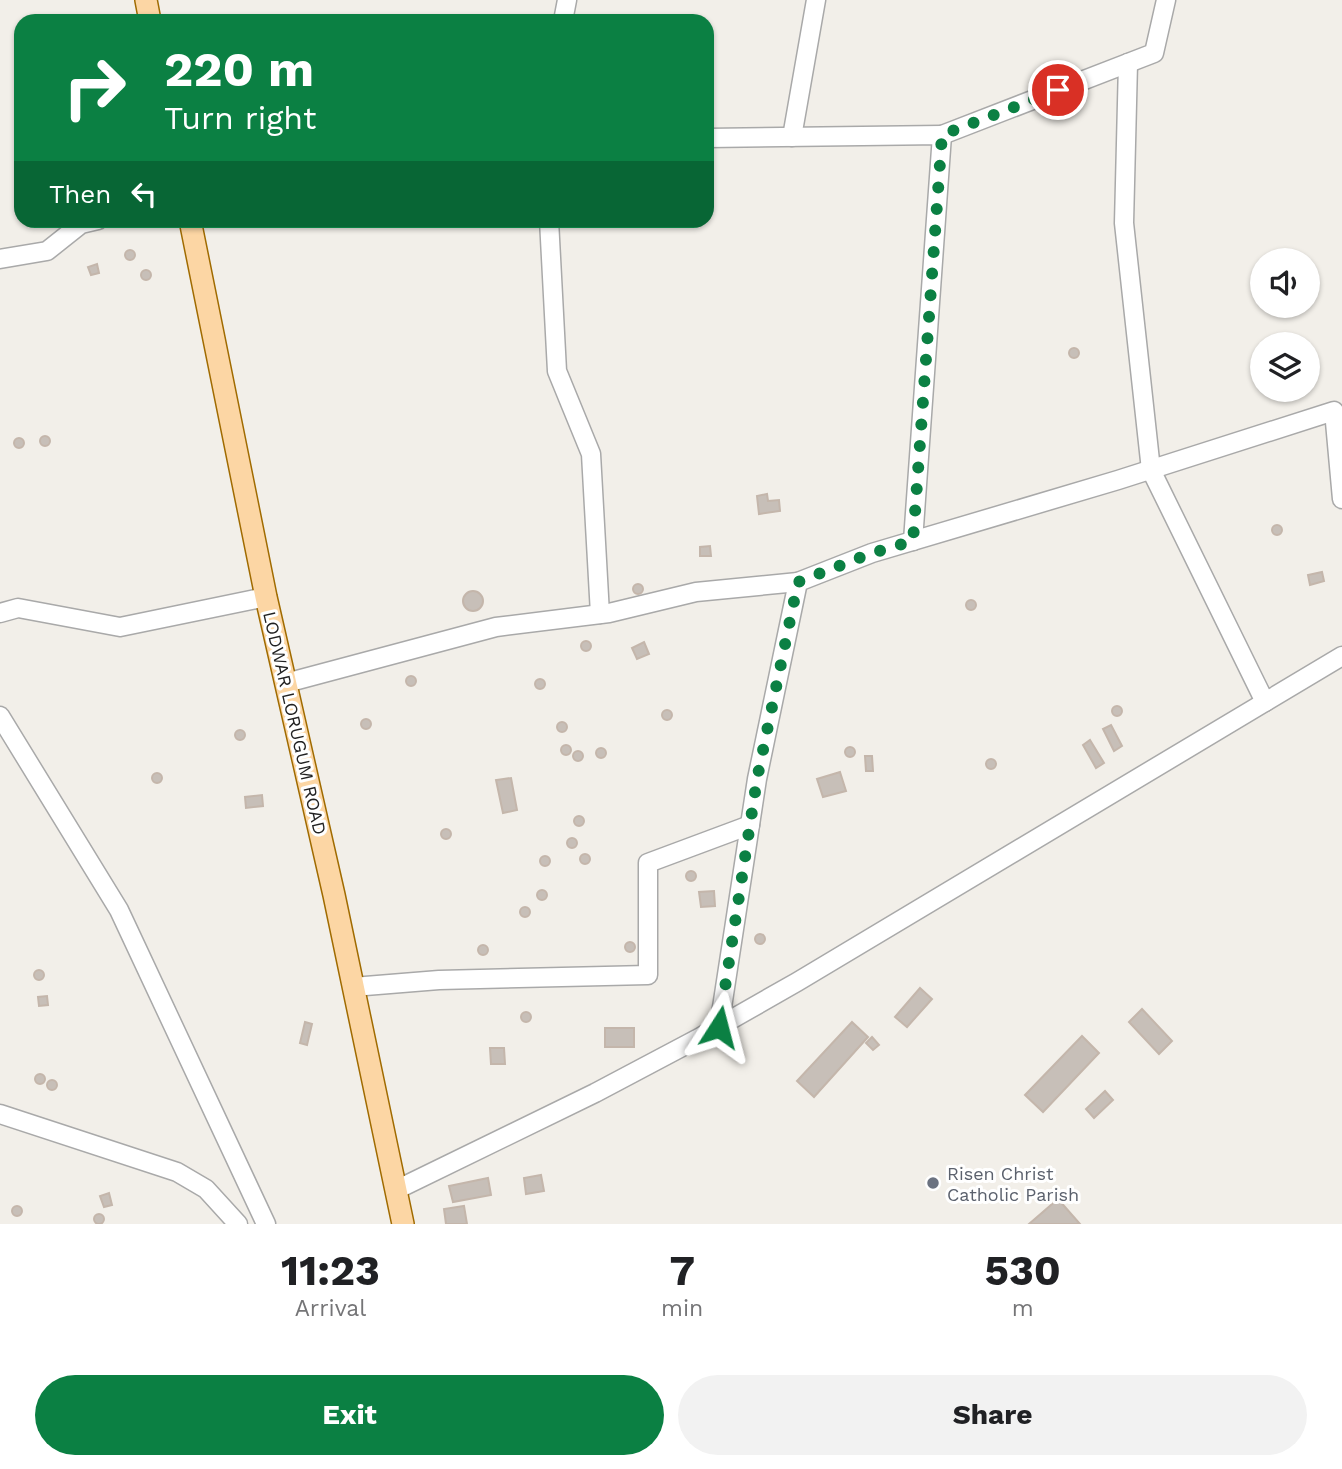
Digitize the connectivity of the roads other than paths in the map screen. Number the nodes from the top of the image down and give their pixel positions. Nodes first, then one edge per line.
1 (816, 0) edge
2 (1166, 0) edge
3 (1128, 63) junction
4 (942, 135) junction
5 (792, 137) junction
6 (714, 138) edge
7 (76, 228) edge
8 (192, 228) edge
9 (549, 228) edge
10 (0, 259) edge
11 (1152, 470) junction
12 (1342, 499) edge
13 (913, 541) junction
14 (798, 582) junction
15 (266, 597) junction
16 (0, 613) edge
17 (600, 614) junction
18 (1342, 656) edge
19 (286, 683) junction
20 (1265, 702) junction
21 (0, 716) edge
22 (750, 825) junction
23 (354, 987) junction
24 (719, 1027) junction
25 (0, 1114) edge
26 (396, 1190) junction
27 (239, 1224) edge
28 (266, 1224) edge
29 (403, 1224) edge

1 - 5 street
2 - 3 street
3 - 4 street
3 - 11 street
4 - 5 street
4 - 13 street
5 - 6 street
7 - 10 street
8 - 15 main road, LODWAR LORUGUM ROAD
9 - 17 street
11 - 12 street
11 - 13 street
11 - 20 street
13 - 14 street
14 - 17 street
14 - 22 street
15 - 16 street
15 - 19 main road, LODWAR LORUGUM ROAD
17 - 19 street
18 - 20 street
19 - 23 main road, LODWAR LORUGUM ROAD
20 - 24 street
21 - 28 street
22 - 23 street
22 - 24 street
23 - 26 main road, LODWAR LORUGUM ROAD
24 - 26 street
25 - 27 street
26 - 29 main road, LODWAR LORUGUM ROAD

